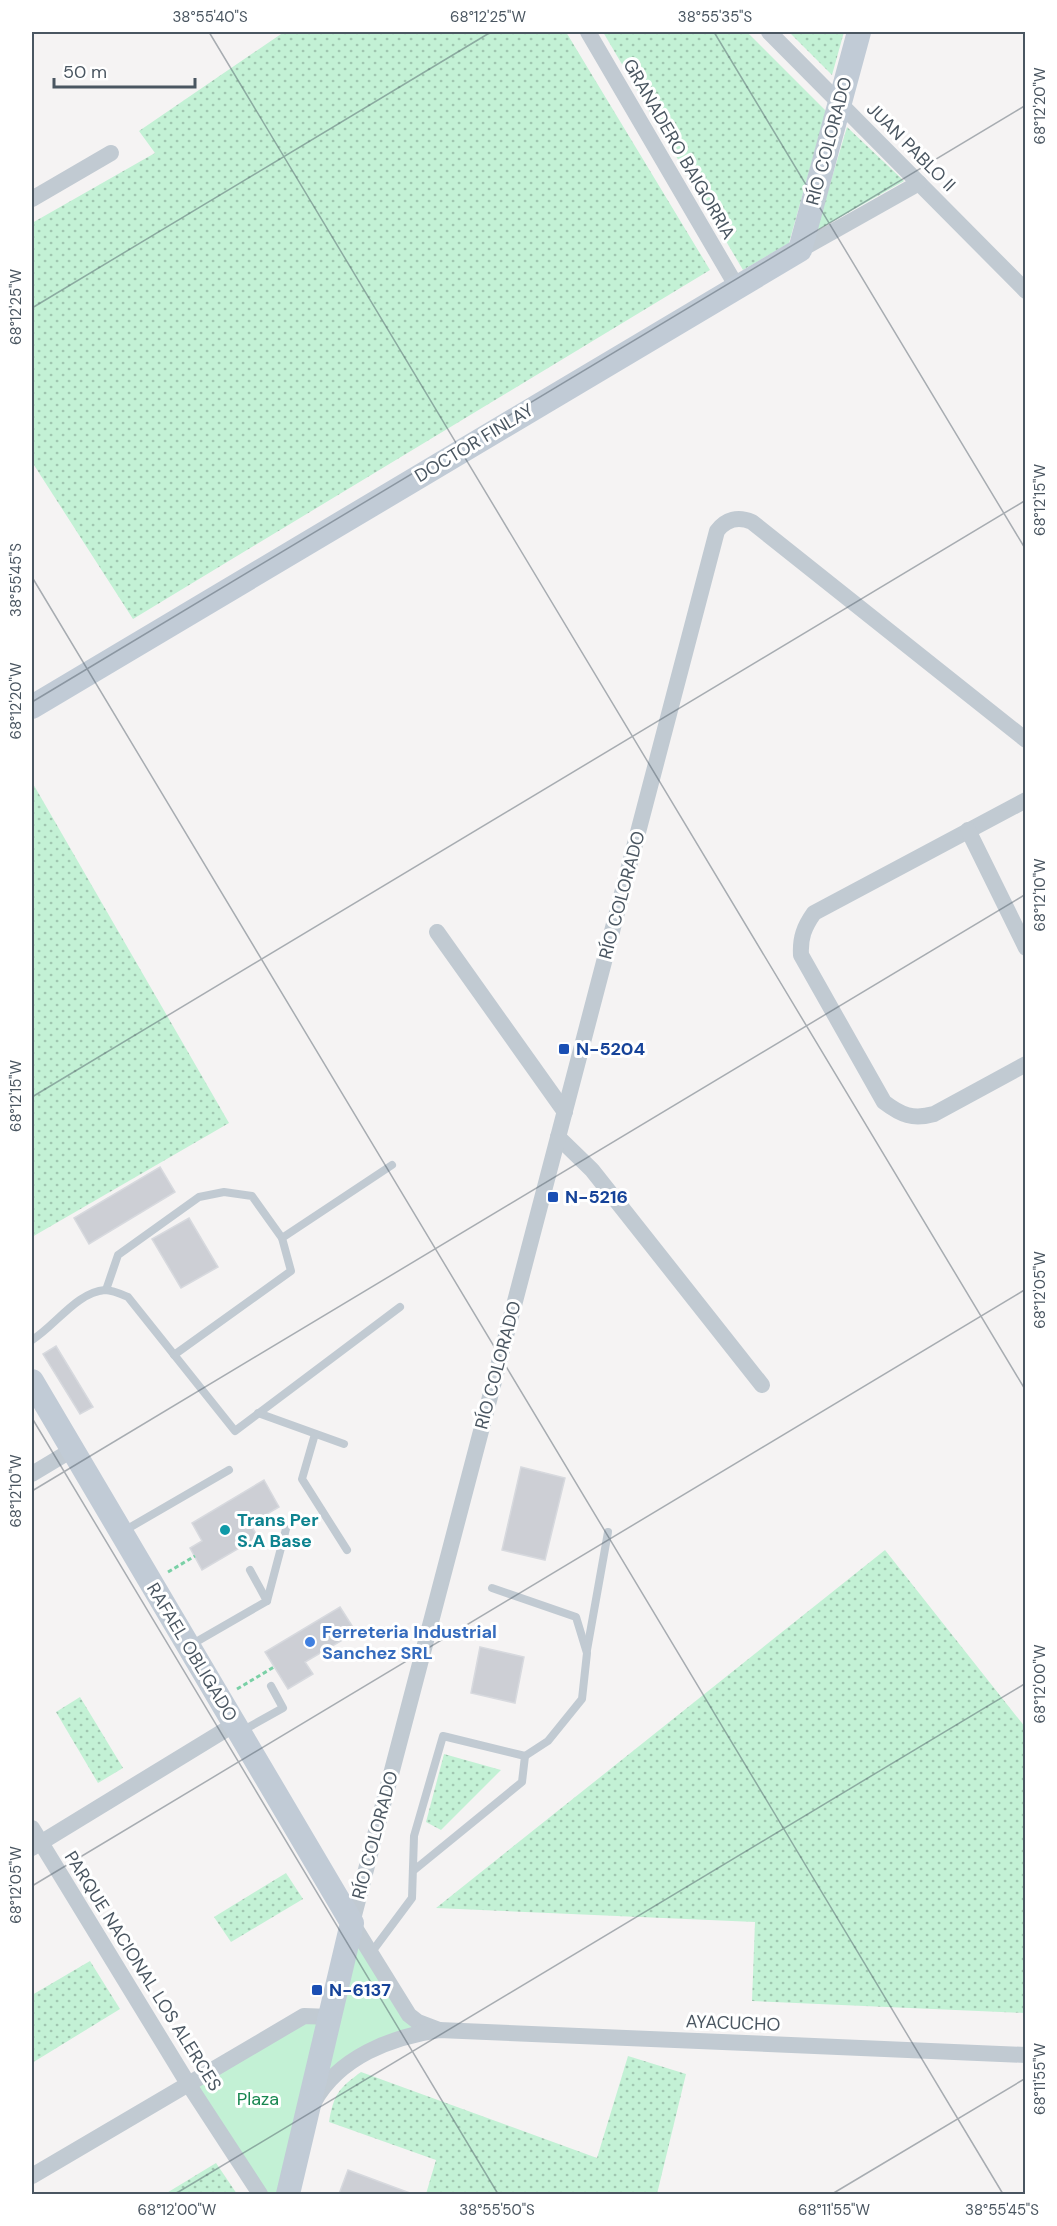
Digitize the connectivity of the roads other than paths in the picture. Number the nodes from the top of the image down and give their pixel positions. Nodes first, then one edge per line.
1 (588, 32) edge
2 (769, 32) edge
3 (859, 32) edge
4 (839, 102) junction
5 (111, 153) dead end
6 (919, 183) junction
7 (32, 199) edge
8 (800, 250) junction
9 (736, 287) junction
10 (1026, 291) edge
11 (32, 707) edge
12 (1026, 740) edge
13 (1026, 800) edge
14 (968, 831) junction
15 (437, 932) dead end
16 (1026, 948) edge
17 (1026, 1064) edge
18 (565, 1112) junction
19 (558, 1137) junction
20 (392, 1165) dead end
21 (282, 1238) junction
22 (106, 1290) junction
23 (400, 1307) dead end
24 (32, 1340) edge
25 (174, 1355) junction
26 (32, 1381) edge
27 (762, 1385) dead end
28 (258, 1413) junction
29 (315, 1434) junction
30 (344, 1444) dead end
31 (72, 1450) junction
32 (228, 1470) dead end
33 (32, 1474) edge
34 (286, 1529) dead end
35 (121, 1532) junction
36 (608, 1532) dead end
37 (348, 1550) dead end
38 (250, 1570) dead end
39 (492, 1588) dead end
40 (267, 1601) junction
41 (189, 1647) junction
42 (587, 1653) junction
43 (271, 1686) dead end
44 (237, 1728) junction
45 (525, 1756) junction
46 (34, 1840) edge
47 (413, 1871) junction
48 (352, 1923) junction
49 (370, 1953) junction
50 (330, 2017) junction
51 (439, 2030) junction
52 (1026, 2055) edge
53 (187, 2082) junction
54 (307, 2113) junction
55 (32, 2176) edge
56 (260, 2194) edge
57 (288, 2194) edge

1 - 9 street, GRANADERO BAIGORRIA
2 - 4 street, JUAN PABLO II
3 - 4 street, RÍO COLORADO
4 - 6 street, JUAN PABLO II
4 - 8 street, RÍO COLORADO
5 - 7 street
6 - 8 street, DOCTOR FINLAY
6 - 10 street, JUAN PABLO II
8 - 9 street, DOCTOR FINLAY
9 - 11 street, DOCTOR FINLAY
12 - 18 street, RÍO COLORADO
13 - 14 street
14 - 16 street
14 - 17 street
15 - 18 street
18 - 19 street, RÍO COLORADO
19 - 27 street
19 - 48 street, RÍO COLORADO
20 - 21 lane
21 - 22 lane
21 - 25 lane
22 - 24 lane
22 - 25 lane
23 - 28 lane
25 - 28 lane
26 - 31 street, RAFAEL OBLIGADO
28 - 29 lane
29 - 30 lane
29 - 37 lane
31 - 33 street
31 - 35 street, RAFAEL OBLIGADO
32 - 35 lane
34 - 40 lane
35 - 41 street, RAFAEL OBLIGADO
36 - 42 lane
38 - 40 lane
39 - 42 lane
40 - 41 lane
41 - 44 street, RAFAEL OBLIGADO
42 - 45 lane
43 - 44 lane
44 - 46 street
44 - 48 street, RAFAEL OBLIGADO
45 - 47 lane
45 - 47 lane
46 - 53 street, PARQUE NACIONAL LOS ALERCES
47 - 49 lane
48 - 49 street, AYACUCHO
48 - 50 street, RÍO COLORADO
49 - 51 street, AYACUCHO
50 - 53 street
50 - 54 street, RÍO COLORADO
51 - 52 street, AYACUCHO
51 - 54 street, AYACUCHO
53 - 55 street
53 - 56 street, PARQUE NACIONAL LOS ALERCES
54 - 57 street, RÍO COLORADO

